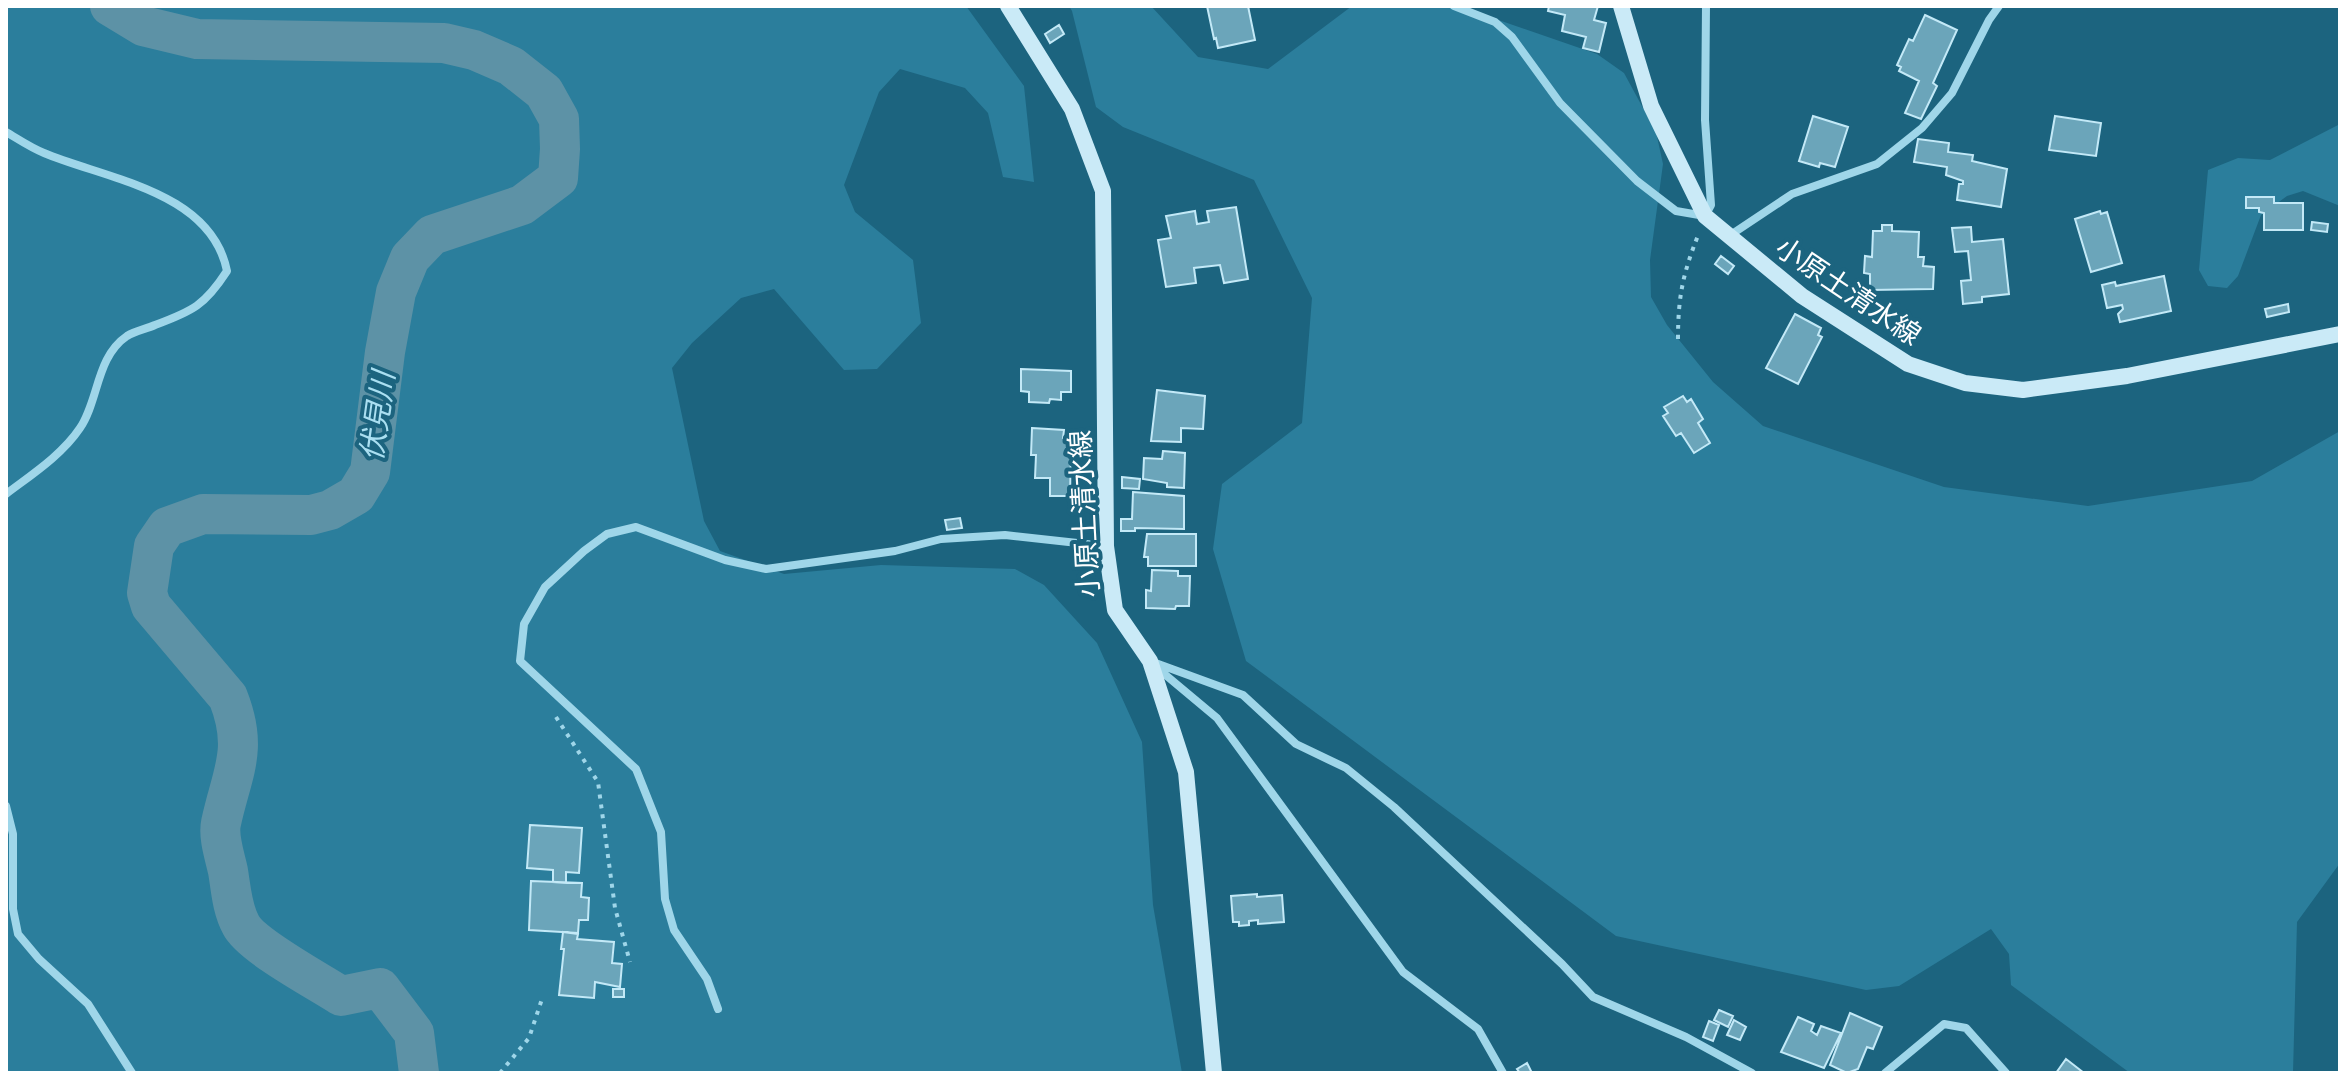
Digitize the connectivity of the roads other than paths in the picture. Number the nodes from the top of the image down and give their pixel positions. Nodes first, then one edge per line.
1 (1008, 6) edge
2 (1454, 6) edge
3 (1621, 6) edge
4 (1706, 6) edge
5 (1999, 6) edge
6 (6, 132) edge
7 (1705, 216) junction
8 (1729, 236) junction
9 (2340, 334) edge
10 (6, 494) edge
11 (1106, 546) junction
12 (1150, 661) junction
13 (6, 806) edge
14 (718, 1009) dead end
15 (132, 1073) edge
16 (1214, 1073) edge
17 (1503, 1073) edge
18 (1752, 1073) edge
19 (1885, 1073) edge
20 (2006, 1073) edge

1 - 11 main road, 小原土清水線
2 - 7 street
3 - 7 main road, 小原土清水線
4 - 7 street
5 - 8 street
6 - 10 street
7 - 8 main road, 小原土清水線
8 - 9 main road, 小原土清水線
11 - 12 main road, 小原土清水線
11 - 14 street
12 - 16 main road, 小原土清水線
12 - 17 street
12 - 18 street
13 - 15 street
19 - 20 street

